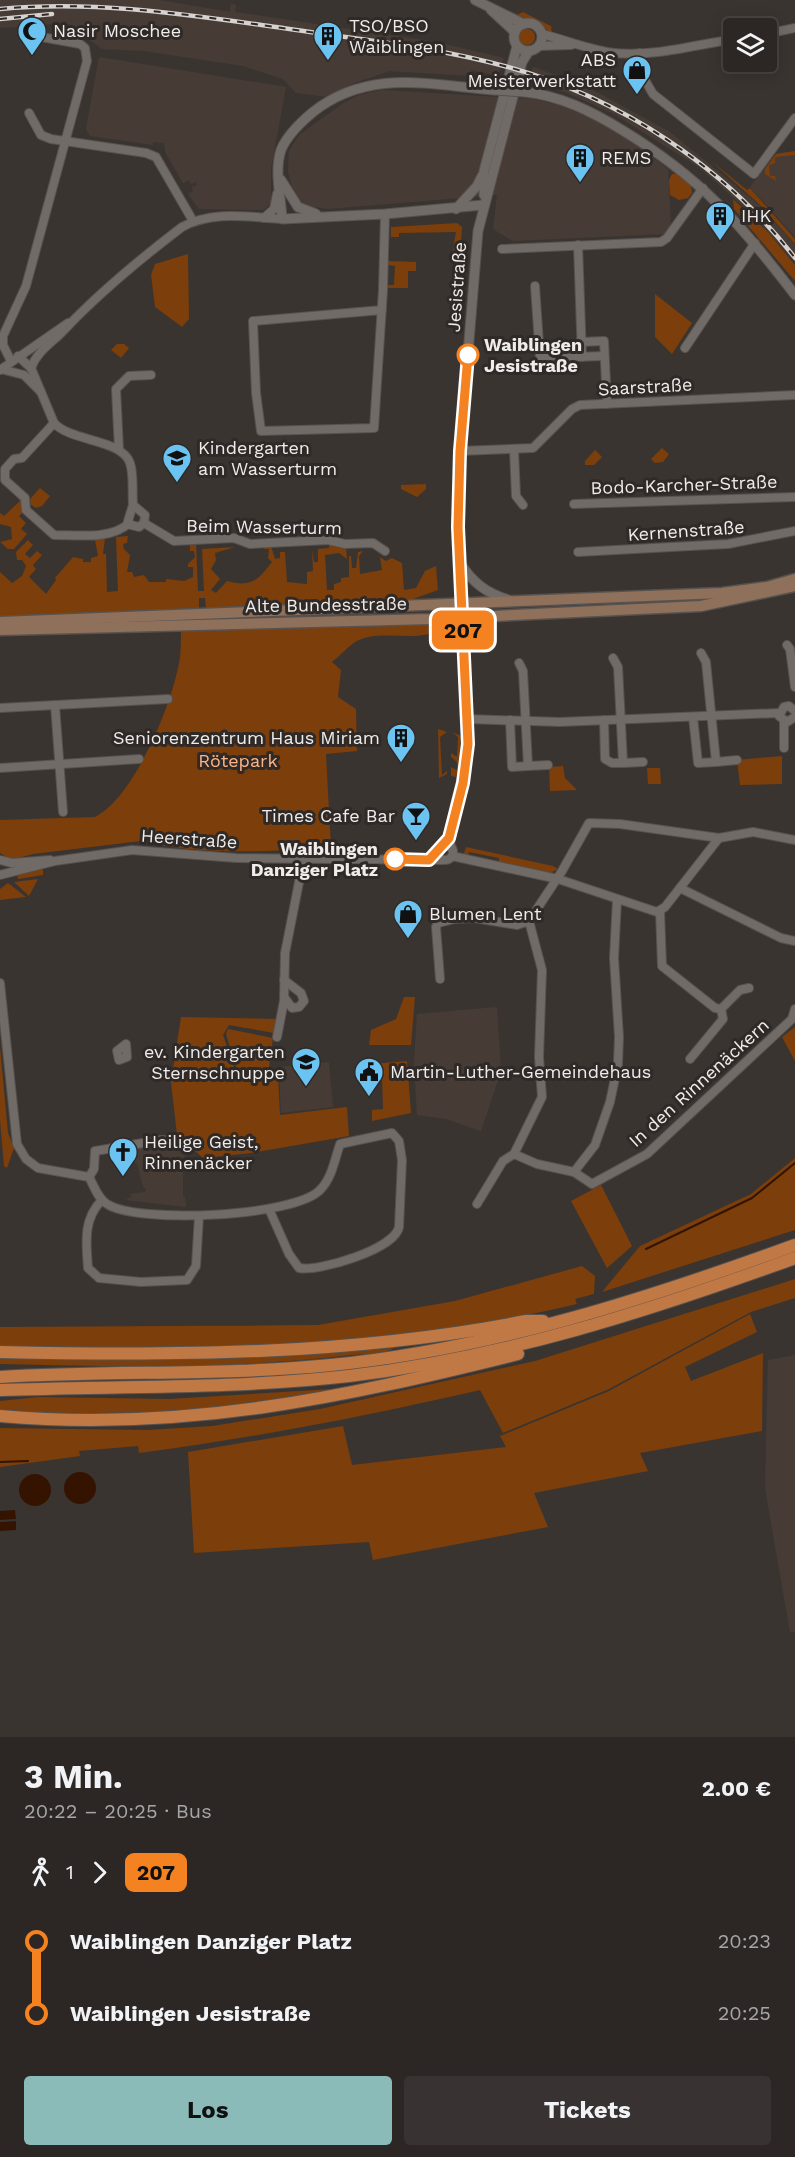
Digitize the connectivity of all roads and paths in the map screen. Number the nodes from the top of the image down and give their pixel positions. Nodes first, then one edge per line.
1 (475, 0) edge
2 (488, 2) edge
3 (524, 24) junction
4 (795, 28) edge
5 (515, 32) junction
6 (777, 32) edge
7 (542, 34) junction
8 (36, 36) dead end
9 (723, 41) edge
10 (578, 45) junction
11 (517, 46) junction
12 (539, 46) junction
13 (529, 51) junction
14 (640, 53) junction
15 (29, 113) dead end
16 (795, 118) edge
17 (67, 140) junction
18 (484, 171) junction
19 (279, 175) junction
20 (285, 187) junction
21 (703, 188) junction
22 (483, 205) junction
23 (456, 209) junction
24 (385, 214) junction
25 (264, 218) junction
26 (336, 218) junction
27 (286, 219) junction
28 (193, 221) junction
29 (755, 243) junction
30 (578, 245) junction
31 (502, 249) dead end
32 (535, 286) dead end
33 (795, 295) edge
34 (381, 310) junction
35 (70, 323) junction
36 (581, 342) junction
37 (1, 344) edge
38 (685, 348) dead end
39 (18, 356) junction
40 (604, 356) junction
41 (582, 357) junction
42 (10, 361) junction
43 (31, 368) junction
44 (1, 369) edge
45 (24, 375) junction
46 (151, 375) dead end
47 (41, 392) junction
48 (795, 395) edge
49 (607, 404) junction
50 (54, 423) junction
51 (119, 450) junction
52 (514, 450) junction
53 (460, 451) junction
54 (795, 497) edge
55 (574, 504) dead end
56 (134, 505) junction
57 (523, 505) dead end
58 (129, 523) junction
59 (144, 523) junction
60 (795, 531) edge
61 (385, 551) dead end
62 (578, 552) dead end
63 (460, 562) junction
64 (795, 579) edge
65 (795, 586) edge
66 (514, 602) junction
67 (462, 604) junction
68 (462, 618) junction
69 (0, 622) edge
70 (0, 630) edge
71 (787, 645) dead end
72 (701, 653) dead end
73 (613, 658) dead end
74 (519, 663) dead end
75 (795, 687) edge
76 (168, 699) dead end
77 (56, 705) junction
78 (0, 708) edge
79 (779, 713) junction
80 (794, 713) edge
81 (712, 716) junction
82 (693, 717) junction
83 (467, 719) junction
84 (621, 719) junction
85 (510, 720) junction
86 (604, 720) junction
87 (526, 722) junction
88 (784, 722) junction
89 (784, 748) dead end
90 (139, 759) dead end
91 (737, 760) dead end
92 (643, 762) dead end
93 (716, 762) junction
94 (623, 763) junction
95 (59, 764) junction
96 (548, 765) dead end
97 (528, 766) junction
98 (0, 768) edge
99 (63, 812) dead end
100 (719, 838) junction
101 (795, 840) edge
102 (449, 850) junction
103 (440, 856) junction
104 (304, 857) junction
105 (0, 860) edge
106 (55, 861) junction
107 (0, 865) edge
108 (0, 874) edge
109 (558, 879) junction
110 (680, 888) junction
111 (617, 900) junction
112 (660, 911) junction
113 (529, 921) junction
114 (795, 941) edge
115 (440, 979) dead end
116 (284, 980) junction
117 (0, 983) edge
118 (749, 988) dead end
119 (284, 996) junction
120 (721, 1008) junction
121 (795, 1008) edge
122 (277, 1037) dead end
123 (690, 1059) dead end
124 (174, 1140) dead end
125 (514, 1154) junction
126 (574, 1173) junction
127 (89, 1178) junction
128 (102, 1200) junction
129 (477, 1204) dead end
130 (269, 1209) junction
131 (199, 1216) junction
132 (795, 1245) edge
133 (795, 1258) edge
134 (562, 1321) junction
135 (606, 1323) junction
136 (0, 1352) edge
137 (0, 1377) edge
138 (0, 1390) edge
139 (0, 1416) edge

1 - 2 street
2 - 3 street
2 - 5 street
3 - 5 street
3 - 7 street
4 - 6 street
5 - 11 street
7 - 10 street
7 - 12 street
8 - 17 street
9 - 14 street
10 - 12 street
10 - 14 street
11 - 13 street
11 - 18 street, Jesistraße
12 - 13 street
13 - 22 street, Jesistraße
14 - 16 street
15 - 17 street
17 - 28 street
17 - 37 street
18 - 22 street, Jesistraße
18 - 23 street
19 - 20 street
19 - 21 street, bridge
19 - 25 street
19 - 27 street
20 - 26 street
20 - 27 street
21 - 29 street
21 - 30 street
22 - 23 street
22 - 53 street, Jesistraße
23 - 24 street
24 - 26 street
24 - 34 street
25 - 27 street
25 - 28 street
26 - 27 street
28 - 35 street
29 - 33 street
29 - 38 street
30 - 31 street
30 - 36 street
32 - 41 street
34 - 34 street
35 - 39 street
35 - 43 street
36 - 40 street
36 - 41 street
37 - 42 street
39 - 42 street
39 - 43 street
39 - 45 street
40 - 41 street
40 - 49 street
42 - 44 street
43 - 47 street
44 - 45 street
45 - 47 street
46 - 51 street, Beim Wasserturm
47 - 50 street
48 - 49 street, Saarstraße
49 - 52 street, Saarstraße
50 - 51 street
50 - 58 street
51 - 56 street, Beim Wasserturm
52 - 53 street, Saarstraße
52 - 57 street
53 - 63 street, Jesistraße
54 - 55 street, Bodo-Karcher-Straße
56 - 58 street, Beim Wasserturm
56 - 59 street, Beim Wasserturm
58 - 59 street
59 - 61 street, Beim Wasserturm
60 - 62 street, Kernenstraße
63 - 66 street
63 - 67 street, Jesistraße
64 - 66 main road, Alte Bundesstraße
65 - 68 main road, Alte Bundesstraße
66 - 67 main road, Alte Bundesstraße
67 - 68 street, Jesistraße
67 - 69 main road, Alte Bundesstraße
68 - 70 main road, Alte Bundesstraße
68 - 83 street, Jesistraße
71 - 75 street
72 - 81 street
73 - 84 street
74 - 87 street
76 - 77 street
77 - 78 street
77 - 95 street
79 - 80 street
79 - 81 street
79 - 88 street
80 - 88 street
81 - 82 street
81 - 93 street
82 - 84 street
82 - 93 street
83 - 85 street
83 - 102 street, Jesistraße
84 - 86 street
84 - 94 street
85 - 87 street
85 - 97 street
86 - 87 street
86 - 94 street
87 - 97 street
88 - 89 street
90 - 95 street
91 - 93 street
92 - 94 street
95 - 98 street
95 - 99 street
96 - 97 street
100 - 101 street
100 - 109 street
100 - 110 street
102 - 103 street
102 - 103 street
102 - 109 street
103 - 104 street, Heerstraße
104 - 106 street, Heerstraße
104 - 116 street
105 - 106 street, Heerstraße
106 - 108 street, Heerstraße
107 - 108 street
109 - 111 street
109 - 113 street
110 - 112 street
110 - 114 street
111 - 112 street
111 - 126 street
112 - 120 street
113 - 115 street
113 - 125 street
116 - 119 street
116 - 119 street
117 - 127 street
118 - 120 street
119 - 122 street
120 - 123 street
121 - 126 street, In den Rinnenäckern
124 - 127 street
125 - 126 street
125 - 129 street
127 - 128 street
128 - 131 street
128 - 131 street
130 - 130 street
130 - 131 street
132 - 134 highway
133 - 135 highway
134 - 136 highway
134 - 137 highway
135 - 138 highway
135 - 139 highway

